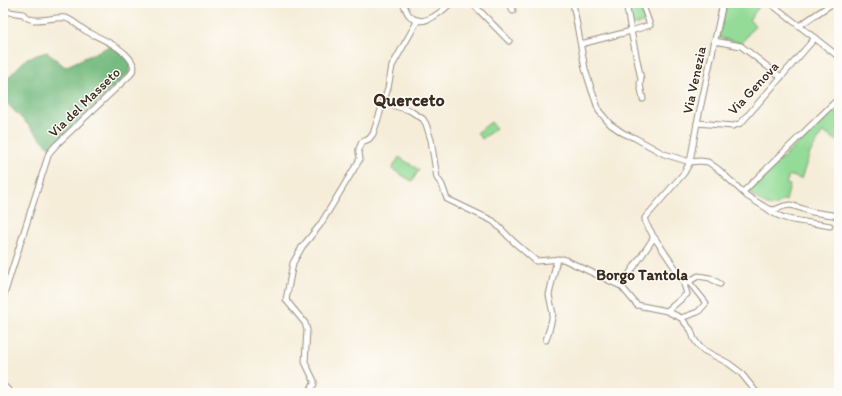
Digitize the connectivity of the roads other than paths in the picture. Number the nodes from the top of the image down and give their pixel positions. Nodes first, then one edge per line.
1 (403, 3) edge
2 (451, 3) edge
3 (472, 3) edge
4 (510, 3) edge
5 (573, 3) edge
6 (626, 3) edge
7 (642, 3) edge
8 (723, 3) edge
9 (770, 3) edge
10 (833, 3) edge
11 (3, 10) edge
12 (513, 11) dead end
13 (418, 20) junction
14 (799, 26) junction
15 (631, 31) junction
16 (814, 38) junction
17 (714, 41) junction
18 (509, 42) dead end
19 (581, 44) junction
20 (839, 57) edge
21 (781, 77) junction
22 (642, 99) dead end
23 (837, 100) edge
24 (384, 103) junction
25 (839, 108) edge
26 (697, 124) junction
27 (690, 162) junction
28 (743, 192) junction
29 (768, 210) junction
30 (839, 216) edge
31 (830, 226) dead end
32 (654, 237) junction
33 (557, 259) junction
34 (687, 283) junction
35 (720, 284) dead end
36 (621, 286) junction
37 (3, 298) edge
38 (667, 311) junction
39 (681, 318) junction
40 (546, 340) dead end
41 (3, 385) edge
42 (11, 393) edge
43 (308, 393) edge
44 (757, 393) edge

1 - 13 street
2 - 13 street
3 - 18 street
4 - 12 street
5 - 19 street
6 - 15 street
7 - 15 street
8 - 17 street, Via Venezia
9 - 14 street
10 - 14 street
11 - 37 street, Via del Masseto
13 - 24 street
14 - 16 street
15 - 19 street
15 - 22 street
16 - 20 street
16 - 21 street, Via Genova
17 - 21 street
17 - 26 street, Via Venezia
19 - 27 street
21 - 26 street, Via Genova
23 - 25 street
23 - 28 street
24 - 33 street
24 - 43 street
26 - 27 street, Via Venezia
27 - 28 street
27 - 32 street
28 - 29 street
29 - 30 street
29 - 31 street
32 - 34 street
32 - 36 street
33 - 36 street
33 - 40 street
34 - 35 street
34 - 38 street
34 - 39 street
36 - 38 street
38 - 39 street
39 - 44 street
41 - 42 street

